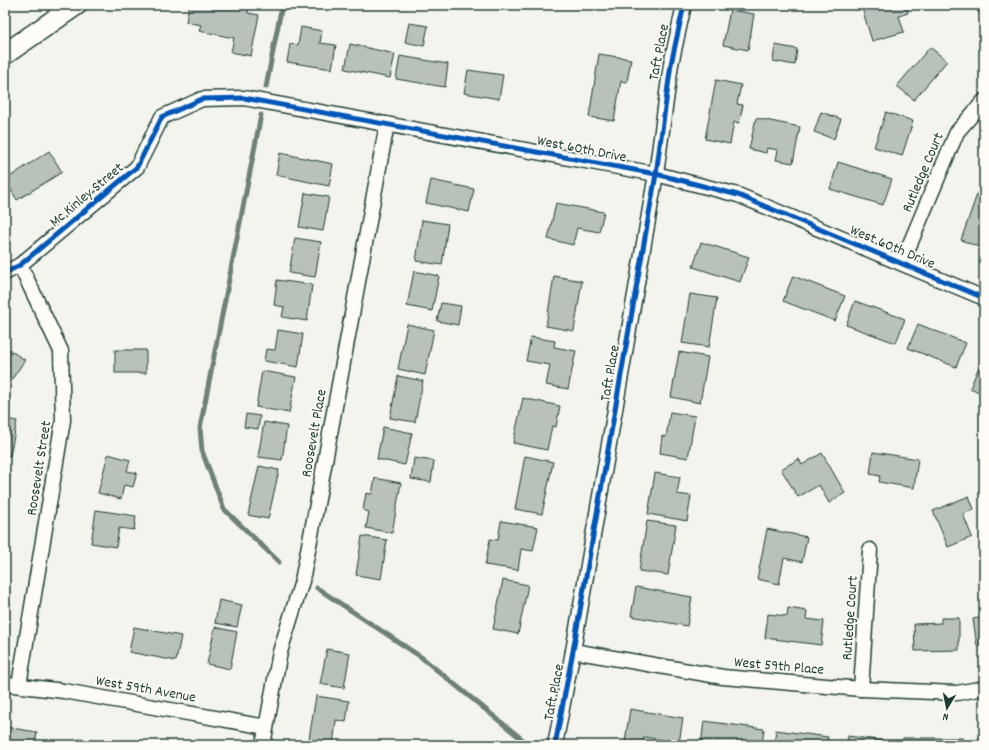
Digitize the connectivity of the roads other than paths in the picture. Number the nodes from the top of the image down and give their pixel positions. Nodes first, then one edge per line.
1 (76, 5) edge
2 (684, 5) edge
3 (979, 5) edge
4 (984, 12) edge
5 (5, 54) edge
6 (984, 101) edge
7 (162, 117) joint
8 (387, 124) junction
9 (656, 174) junction
10 (902, 263) junction
11 (20, 264) junction
12 (5, 273) edge
13 (984, 298) edge
14 (870, 550) dead end
15 (573, 651) junction
16 (12, 684) edge
17 (984, 688) edge
18 (861, 689) junction
19 (266, 727) junction
20 (263, 745) edge
21 (556, 745) edge

1 - 5 main road
2 - 9 street, Taft Place
3 - 4 lane
6 - 10 street, Rutledge Court
7 - 8 street, West 60th Drive
7 - 11 street, Mc Kinley Street
8 - 9 street, West 60th Drive
8 - 19 street, Roosevelt Place
9 - 10 street, West 60th Drive
9 - 15 street, Taft Place
10 - 13 street, West 60th Drive
11 - 12 street, Mc Kinley Street
11 - 16 street, Roosevelt Street
14 - 18 street, Rutledge Court
15 - 18 street, West 59th Place
15 - 21 street, Taft Place
16 - 19 street, West 59th Avenue
17 - 18 street, West 59th Place
19 - 20 street, Roosevelt Place

